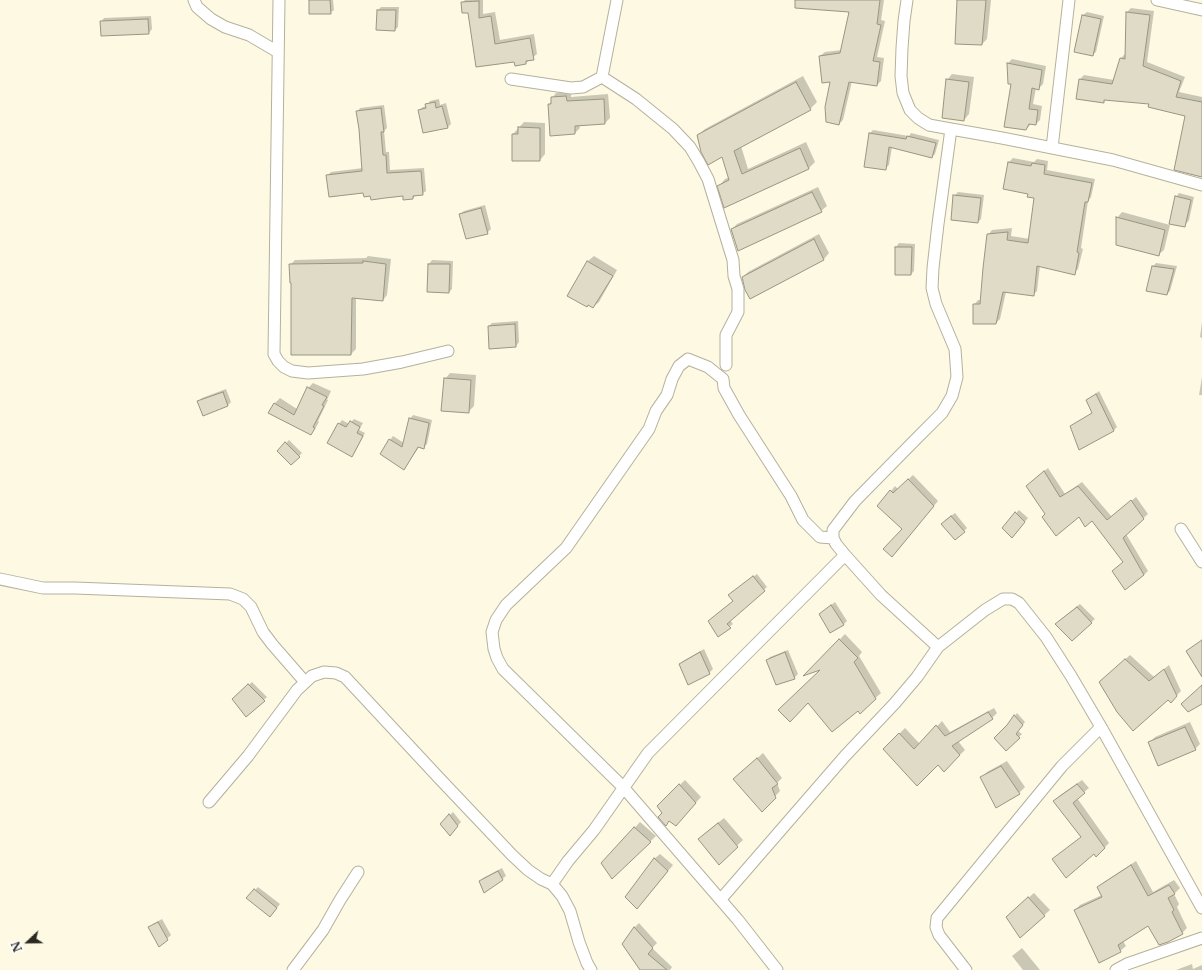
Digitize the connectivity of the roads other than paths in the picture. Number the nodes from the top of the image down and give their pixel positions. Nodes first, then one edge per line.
1 (194, 0) edge
2 (279, 0) edge
3 (617, 0) edge
4 (907, 0) edge
5 (1069, 0) edge
6 (1157, 0) edge
7 (1202, 10) edge
8 (278, 52) junction
9 (602, 77) junction
10 (511, 79) dead end
11 (951, 129) junction
12 (1052, 148) junction
13 (1202, 185) edge
14 (448, 351) dead end
15 (726, 366) dead end
16 (1181, 529) dead end
17 (833, 538) junction
18 (845, 555) junction
19 (1202, 562) edge
20 (0, 579) edge
21 (938, 647) junction
22 (305, 682) junction
23 (1101, 726) junction
24 (623, 787) junction
25 (209, 802) dead end
26 (358, 872) dead end
27 (552, 884) junction
28 (721, 899) junction
29 (1202, 908) edge
30 (1202, 938) edge
31 (293, 970) edge
32 (591, 970) edge
33 (777, 970) edge
34 (966, 970) edge
35 (1116, 970) edge

1 - 8 street
2 - 8 street
3 - 9 street
4 - 11 street
5 - 12 street
6 - 7 street
8 - 14 street
9 - 10 street
9 - 15 street
11 - 12 street
11 - 17 street
12 - 13 street
16 - 19 street
17 - 18 street
17 - 24 street
18 - 21 street
18 - 24 street
20 - 22 street
21 - 23 street
21 - 28 street
22 - 25 street
22 - 27 street
23 - 29 street
23 - 34 street
24 - 27 street
24 - 28 street
26 - 31 street
27 - 32 street
28 - 33 street
30 - 35 street

